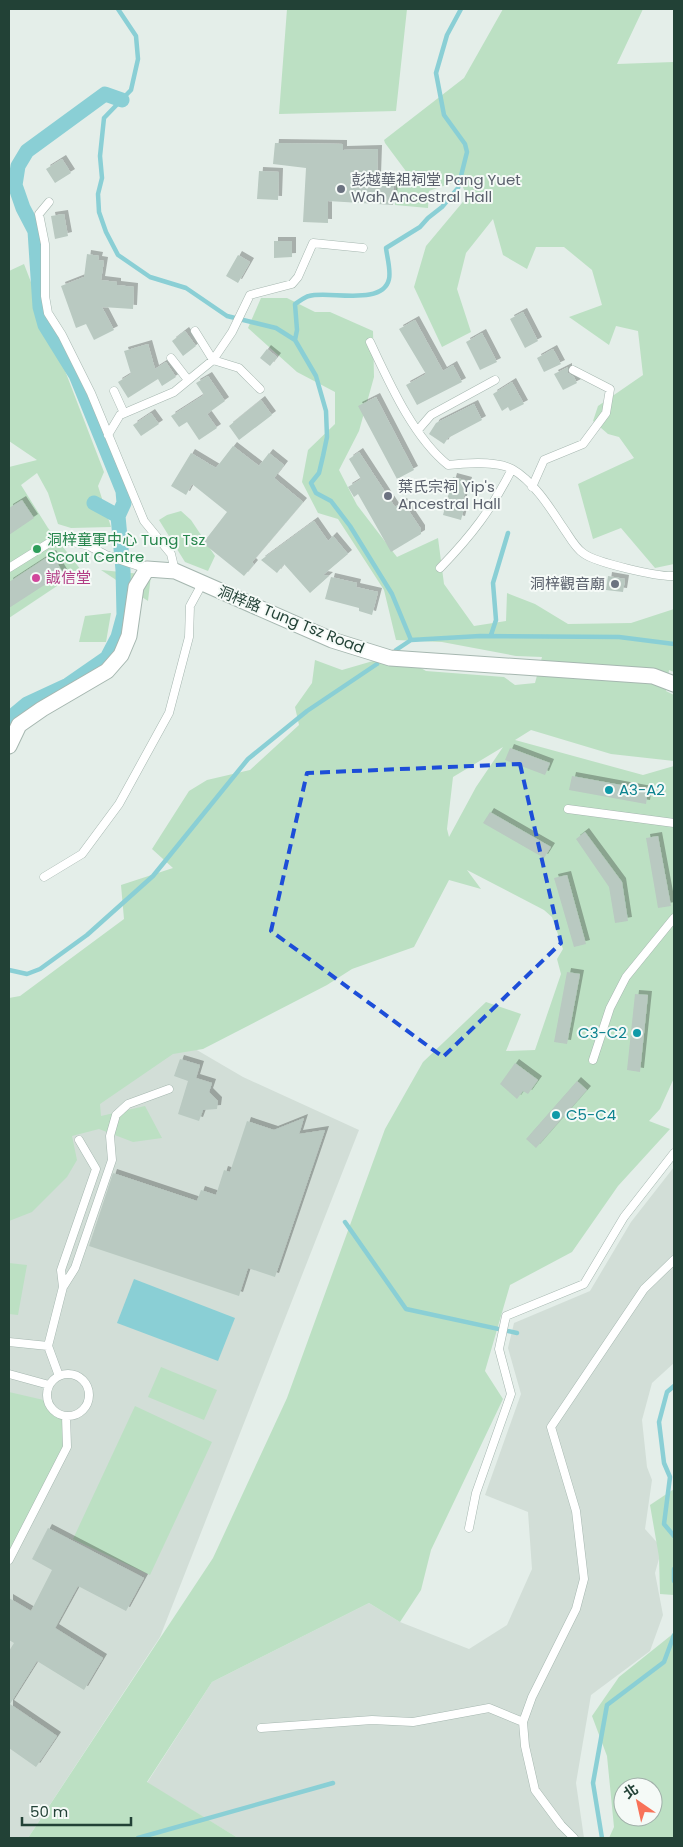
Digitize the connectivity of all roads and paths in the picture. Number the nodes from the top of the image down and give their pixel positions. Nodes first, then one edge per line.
1 (49, 202) dead end
2 (363, 248) dead end
3 (195, 331) dead end
4 (370, 342) dead end
5 (171, 358) dead end
6 (213, 360) junction
7 (573, 370) dead end
8 (188, 380) junction
9 (494, 380) dead end
10 (260, 389) dead end
11 (114, 391) dead end
12 (124, 414) junction
13 (418, 430) junction
14 (108, 435) junction
15 (512, 469) junction
16 (532, 487) junction
17 (9, 568) edge
18 (142, 568) junction
19 (440, 568) dead end
20 (174, 571) junction
21 (674, 576) edge
22 (202, 584) junction
23 (674, 684) edge
24 (9, 746) edge
25 (568, 810) dead end
26 (674, 823) edge
27 (44, 877) dead end
28 (674, 918) edge
29 (593, 1060) dead end
30 (169, 1089) dead end
31 (79, 1140) dead end
32 (674, 1153) edge
33 (674, 1260) edge
34 (63, 1287) junction
35 (9, 1342) edge
36 (48, 1346) junction
37 (9, 1374) edge
38 (59, 1376) junction
39 (49, 1386) junction
40 (66, 1416) junction
41 (469, 1528) dead end
42 (9, 1560) edge
43 (524, 1722) junction
44 (261, 1728) dead end
45 (574, 1838) edge

1 - 14 lane
2 - 6 lane
3 - 6 lane
4 - 13 lane
5 - 8 lane
6 - 8 lane
6 - 10 lane
7 - 16 lane
8 - 12 lane
9 - 13 lane
11 - 12 lane
12 - 14 lane
13 - 15 lane
14 - 20 lane
15 - 16 lane
15 - 19 lane
16 - 21 lane
17 - 18 lane
18 - 20 street, 洞梓路 Tung Tsz Road
18 - 24 street
20 - 22 street, 洞梓路 Tung Tsz Road
22 - 23 street, 洞梓路 Tung Tsz Road
22 - 27 lane
25 - 26 lane
28 - 29 lane
30 - 34 lane
31 - 34 lane
32 - 41 lane
33 - 43 lane
34 - 36 lane
35 - 36 lane
36 - 38 lane
37 - 39 lane
38 - 39 lane
38 - 40 lane
39 - 40 lane
40 - 42 lane
43 - 44 lane
43 - 45 lane

